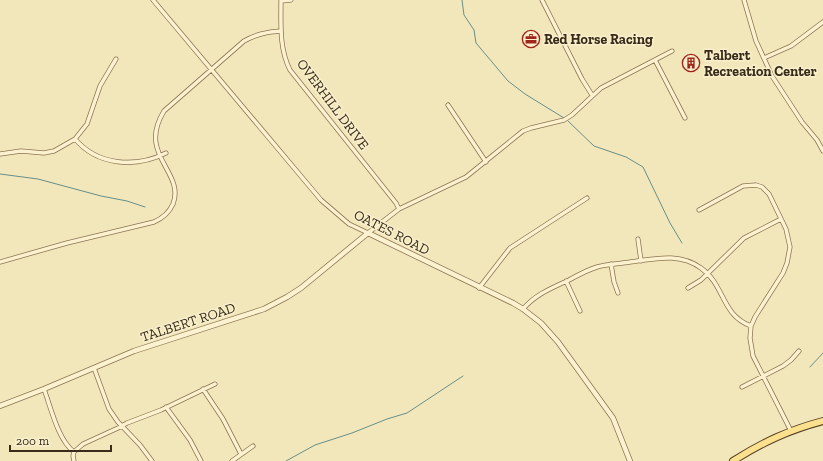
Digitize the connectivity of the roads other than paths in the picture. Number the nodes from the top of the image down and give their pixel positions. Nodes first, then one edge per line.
1 (153, 0) edge
2 (280, 0) edge
3 (291, 0) edge
4 (542, 0) edge
5 (744, 0) edge
6 (823, 22) edge
7 (281, 32) junction
8 (672, 51) dead end
9 (764, 58) junction
10 (116, 59) dead end
11 (655, 60) junction
12 (211, 70) junction
13 (592, 95) junction
14 (448, 105) dead end
15 (685, 118) dead end
16 (75, 140) junction
17 (823, 151) edge
18 (166, 153) dead end
19 (0, 154) edge
20 (160, 156) junction
21 (486, 162) junction
22 (587, 198) dead end
23 (399, 209) junction
24 (699, 210) dead end
25 (781, 219) junction
26 (368, 233) junction
27 (638, 239) dead end
28 (641, 261) junction
29 (0, 262) edge
30 (612, 264) junction
31 (708, 273) junction
32 (566, 281) junction
33 (480, 288) junction
34 (688, 288) dead end
35 (618, 293) dead end
36 (523, 309) junction
37 (580, 311) dead end
38 (752, 326) junction
39 (799, 351) dead end
40 (94, 368) junction
41 (763, 376) junction
42 (214, 384) dead end
43 (742, 387) dead end
44 (44, 389) junction
45 (203, 389) junction
46 (0, 406) edge
47 (166, 407) junction
48 (823, 421) edge
49 (122, 425) junction
50 (791, 431) junction
51 (253, 446) dead end
52 (74, 452) junction
53 (241, 454) junction
54 (74, 461) edge
55 (152, 461) edge
56 (201, 461) edge
57 (232, 461) edge
58 (630, 461) edge
59 (733, 461) edge

1 - 12 street, OATES ROAD
2 - 3 street
2 - 7 street, OVERHILL DRIVE
4 - 13 street
5 - 9 street
6 - 9 street
7 - 12 street
7 - 23 street, OVERHILL DRIVE
8 - 11 street
9 - 17 street
10 - 16 street
11 - 13 street
11 - 15 street
12 - 20 street
12 - 26 street, OATES ROAD
13 - 21 street
14 - 21 street
16 - 19 street
16 - 20 street
18 - 20 street
20 - 29 street
21 - 23 street
22 - 33 street
23 - 26 street
24 - 25 street
25 - 31 street
25 - 38 street
26 - 33 street, OATES ROAD
26 - 40 street, TALBERT ROAD
27 - 28 street
28 - 30 street
28 - 31 street
30 - 32 street
30 - 35 street
31 - 34 street
31 - 38 street
32 - 36 street
32 - 37 street
33 - 36 street, OATES ROAD
36 - 58 street, OATES ROAD
38 - 41 street
39 - 41 street
40 - 44 street, TALBERT ROAD
40 - 49 street
41 - 43 street
41 - 50 street
42 - 45 street
44 - 46 street, TALBERT ROAD
44 - 52 street
45 - 47 street
45 - 53 street
47 - 49 street
47 - 56 street
48 - 50 main road
49 - 52 street
49 - 55 street
50 - 59 main road
51 - 53 street
52 - 54 street
53 - 57 street

